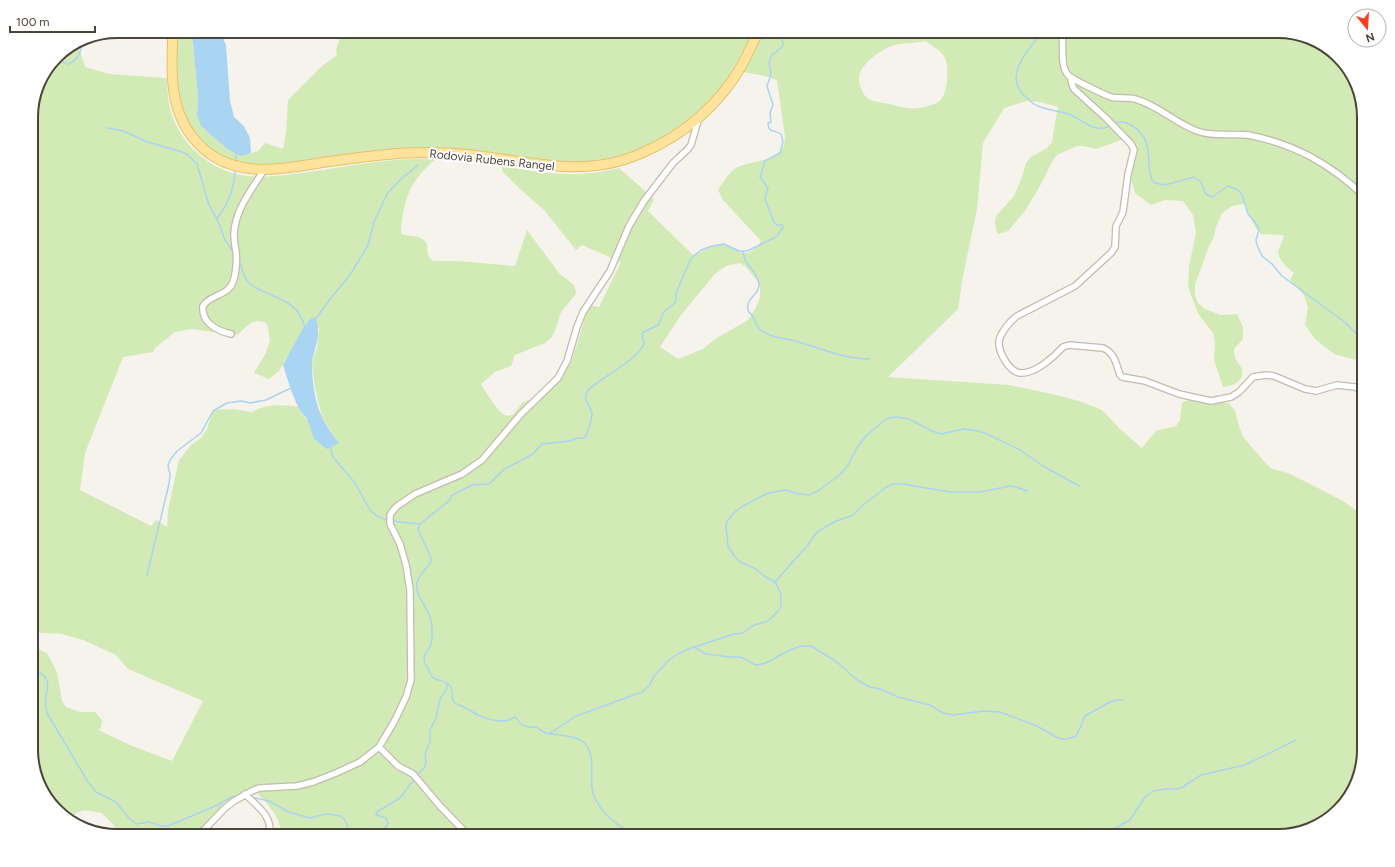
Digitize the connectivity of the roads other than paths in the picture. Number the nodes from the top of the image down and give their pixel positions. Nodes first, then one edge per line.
1 (173, 38) edge
2 (755, 38) edge
3 (1063, 38) edge
4 (1071, 79) junction
5 (700, 117) junction
6 (264, 170) junction
7 (1357, 190) edge
8 (232, 334) dead end
9 (1357, 388) edge
10 (379, 747) junction
11 (245, 794) junction
12 (205, 829) edge
13 (270, 829) edge
14 (462, 829) edge

1 - 6 main road, Rodovia Rubens Rangel
2 - 5 main road, Rodovia Rubens Rangel
3 - 4 street
4 - 7 street
4 - 9 street
5 - 6 main road, Rodovia Rubens Rangel
5 - 10 street
6 - 8 street
10 - 11 street
10 - 14 street
11 - 12 street
11 - 13 street

